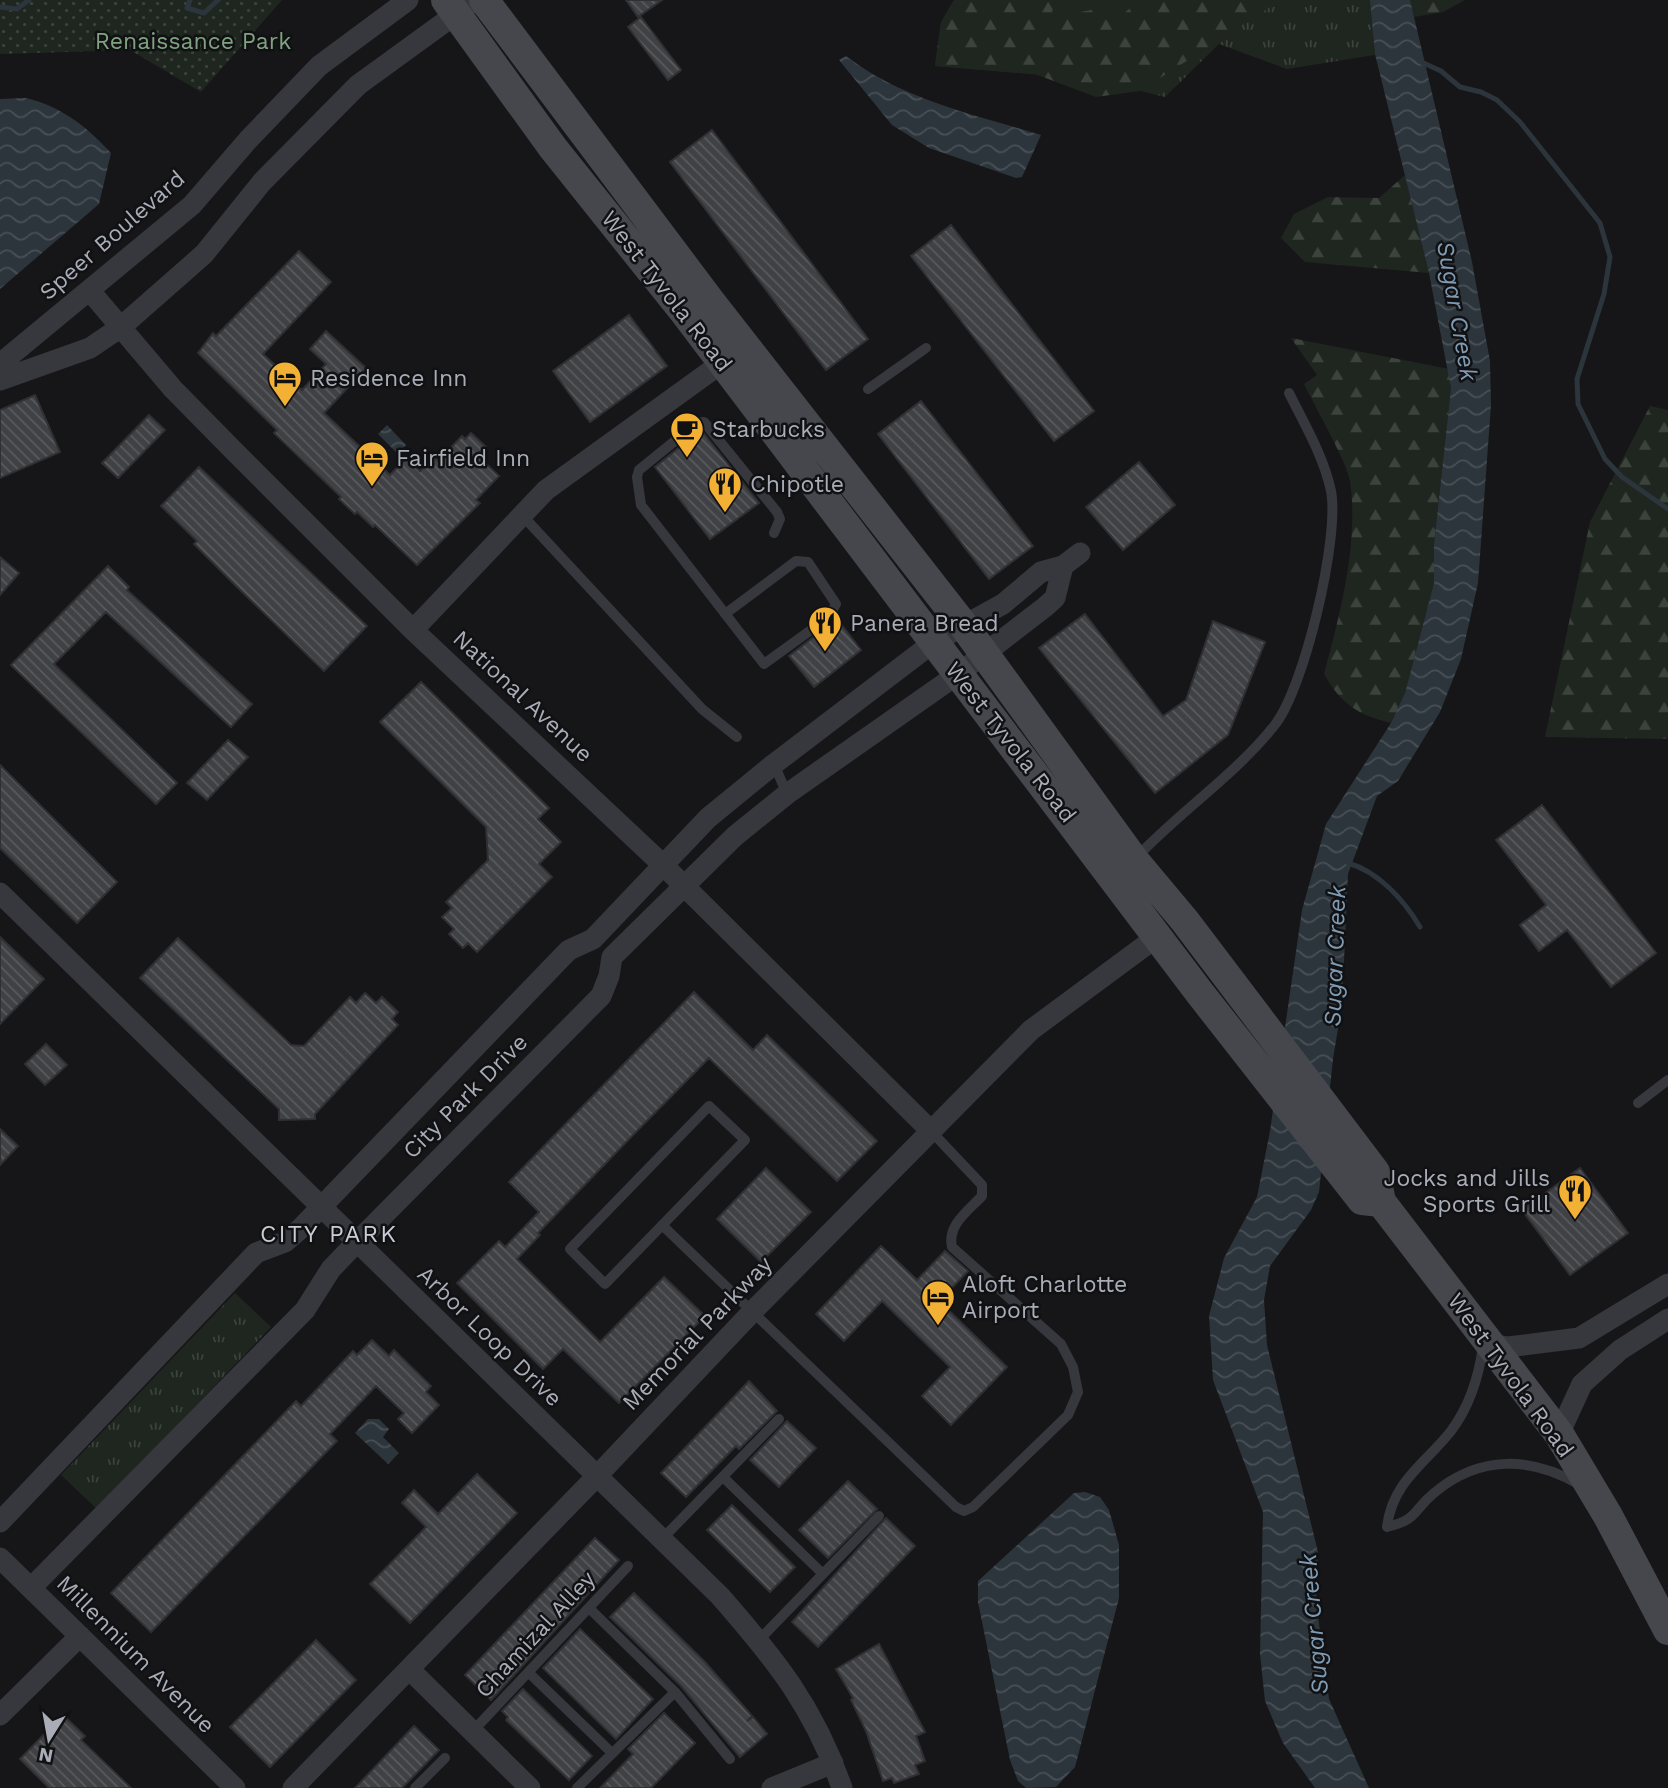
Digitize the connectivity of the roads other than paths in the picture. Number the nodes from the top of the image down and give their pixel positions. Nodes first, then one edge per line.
1 (408, 0) edge
2 (484, 0) edge
3 (459, 5) edge
4 (90, 291) junction
5 (121, 327) junction
6 (926, 348) dead end
7 (723, 362) junction
8 (0, 364) edge
9 (0, 380) edge
10 (868, 388) dead end
11 (1289, 393) dead end
12 (522, 515) junction
13 (774, 533) dead end
14 (1080, 552) dead end
15 (1063, 566) junction
16 (725, 614) junction
17 (964, 626) junction
18 (414, 630) junction
19 (934, 642) junction
20 (983, 654) junction
21 (958, 674) junction
22 (737, 737) dead end
23 (774, 764) junction
24 (787, 794) junction
25 (1134, 860) junction
26 (663, 864) junction
27 (684, 886) junction
28 (0, 893) edge
29 (1158, 936) junction
30 (1668, 1080) edge
31 (1638, 1103) dead end
32 (930, 1130) junction
33 (1371, 1201) junction
34 (320, 1208) junction
35 (662, 1225) junction
36 (356, 1243) junction
37 (1668, 1284) edge
38 (752, 1312) junction
39 (1668, 1320) edge
40 (1487, 1340) junction
41 (779, 1419) dead end
42 (1559, 1434) junction
43 (597, 1476) junction
44 (724, 1478) junction
45 (1594, 1493) junction
46 (879, 1516) dead end
47 (0, 1522) edge
48 (663, 1538) junction
49 (0, 1558) edge
50 (628, 1566) dead end
51 (823, 1574) junction
52 (31, 1588) junction
53 (590, 1609) junction
54 (1668, 1630) edge
55 (80, 1636) junction
56 (759, 1640) junction
57 (410, 1670) junction
58 (528, 1673) junction
59 (675, 1692) junction
60 (0, 1716) edge
61 (473, 1731) junction
62 (612, 1754) junction
63 (446, 1758) dead end
64 (730, 1759) dead end
65 (833, 1763) junction
66 (235, 1788) edge
67 (293, 1788) edge
68 (415, 1788) edge
69 (530, 1788) edge
70 (578, 1788) edge
71 (772, 1788) edge
72 (842, 1788) edge

1 - 4 street, Speer Boulevard
2 - 17 main road, West Tyvola Road
3 - 5 street
3 - 7 main road, West Tyvola Road
4 - 5 street, National Avenue
4 - 8 street, Speer Boulevard
5 - 9 street
5 - 18 street, National Avenue
6 - 10 lane
7 - 12 street
7 - 19 main road, West Tyvola Road
11 - 25 lane
12 - 18 street
12 - 22 lane
13 - 16 lane
14 - 15 street, City Park Drive
15 - 17 street, City Park Drive
15 - 20 street, City Park Drive
16 - 16 lane
17 - 19 street, City Park Drive
17 - 20 main road, West Tyvola Road
18 - 26 street, National Avenue
19 - 21 main road, West Tyvola Road
19 - 23 street, City Park Drive
20 - 21 street, City Park Drive
20 - 25 main road, West Tyvola Road
21 - 24 street, City Park Drive
21 - 29 main road, West Tyvola Road
23 - 24 lane
23 - 26 street, City Park Drive
24 - 27 street, City Park Drive
25 - 33 main road, West Tyvola Road
26 - 27 street, National Avenue
26 - 34 street, City Park Drive
27 - 32 street, National Avenue
27 - 36 street, City Park Drive
28 - 34 street, Arbor Loop Drive
29 - 32 street, Memorial Parkway
29 - 33 main road, West Tyvola Road
30 - 31 lane
32 - 38 street, Memorial Parkway
32 - 38 lane
33 - 40 main road, West Tyvola Road
34 - 36 street, Arbor Loop Drive
34 - 47 street, City Park Drive
35 - 35 lane
35 - 38 lane
36 - 43 street, Arbor Loop Drive
36 - 52 street, City Park Drive
37 - 40 street
38 - 43 street, Memorial Parkway
39 - 42 street
40 - 42 main road, West Tyvola Road
40 - 45 lane
41 - 44 lane
42 - 45 main road, West Tyvola Road
43 - 48 street, Arbor Loop Drive
43 - 57 street, Memorial Parkway
44 - 48 lane
44 - 51 lane
45 - 54 main road, West Tyvola Road
46 - 51 lane
48 - 56 street, Arbor Loop Drive
49 - 52 street, Millennium Avenue
50 - 53 lane, Chamizal Alley
51 - 56 lane
52 - 55 street, Millennium Avenue
53 - 58 lane, Chamizal Alley
53 - 59 lane
55 - 60 street
55 - 66 street, Millennium Avenue
56 - 65 street, Arbor Loop Drive
57 - 61 street
57 - 67 street, Memorial Parkway
58 - 61 lane, Chamizal Alley
58 - 62 lane
59 - 62 lane
59 - 64 lane
61 - 69 street
62 - 70 lane
63 - 68 lane
65 - 71 street
65 - 72 street, Arbor Loop Drive

